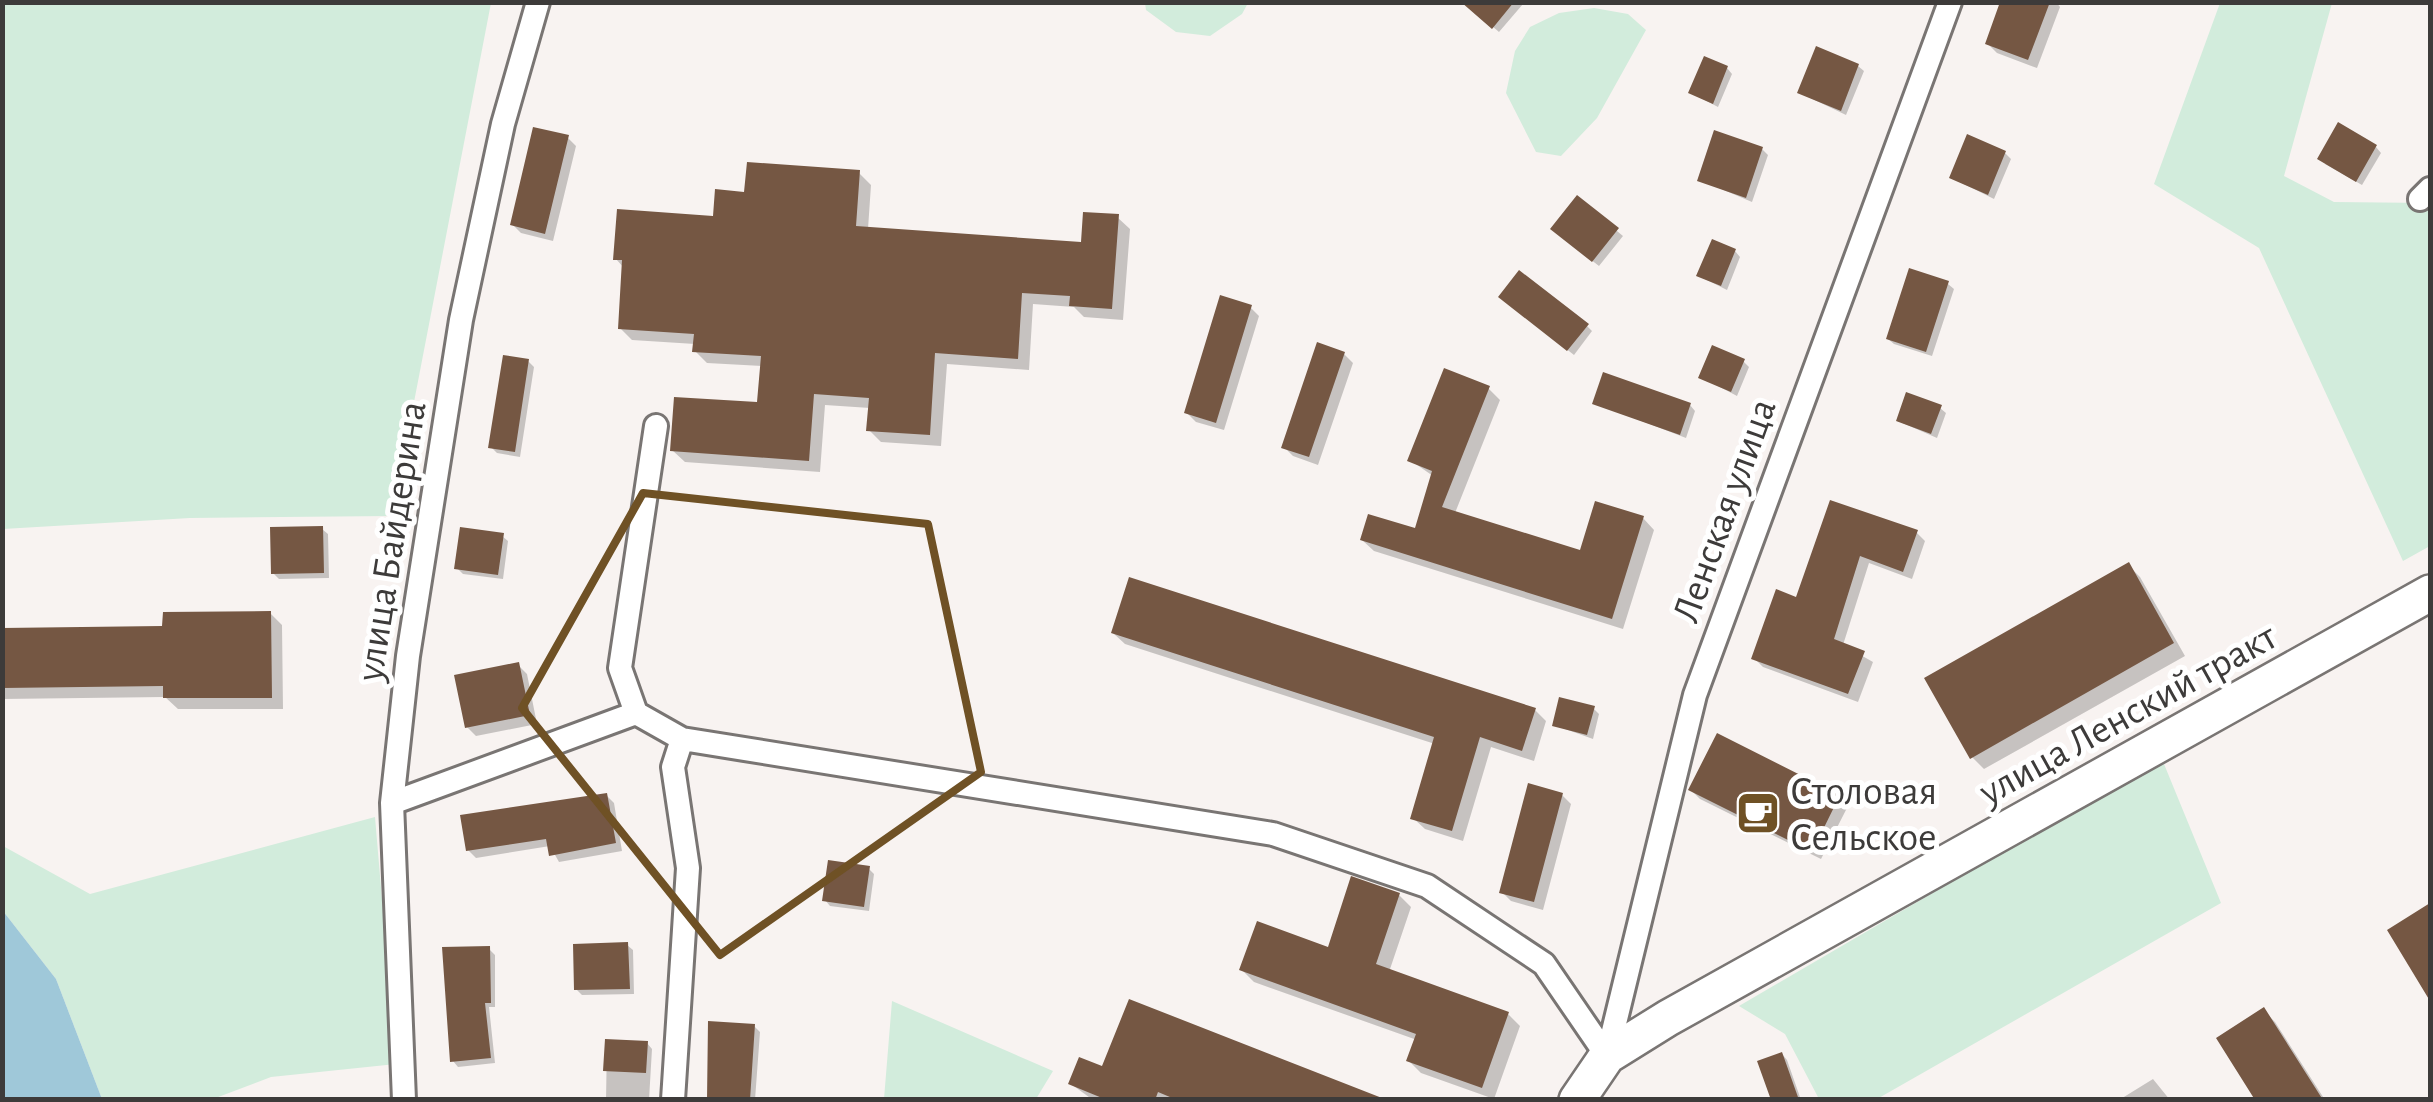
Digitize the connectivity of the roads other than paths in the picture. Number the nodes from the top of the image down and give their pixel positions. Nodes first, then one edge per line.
1 (538, 2) edge
2 (1950, 2) edge
3 (656, 426) dead end
4 (2430, 593) edge
5 (636, 713) junction
6 (682, 739) junction
7 (392, 803) junction
8 (1608, 1056) junction
9 (404, 1100) edge
10 (673, 1100) edge
11 (1576, 1100) edge

1 - 7 street, улица Байдерина
2 - 8 street, Ленская улица
3 - 5 street
4 - 8 main road, улица Ленский тракт
5 - 6 street
5 - 7 street
6 - 8 street
6 - 10 street
7 - 9 street, улица Байдерина
8 - 11 main road, улица Ленский тракт

